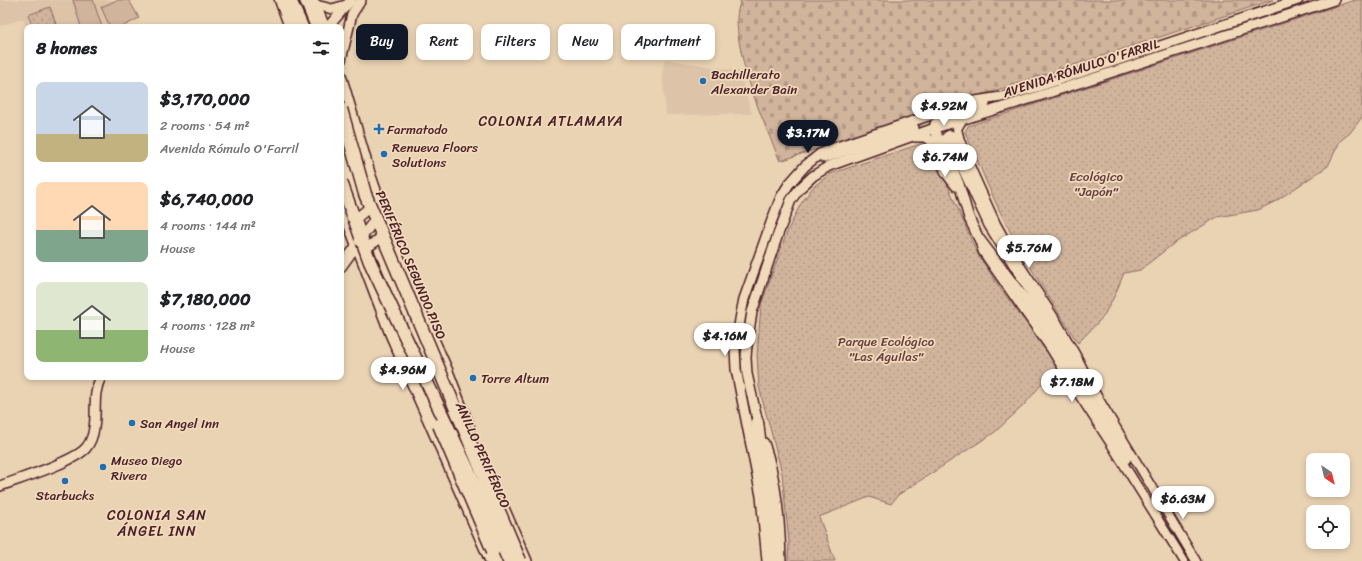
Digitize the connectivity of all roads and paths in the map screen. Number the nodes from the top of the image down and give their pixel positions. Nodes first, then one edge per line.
1 (276, 0) edge
2 (281, 0) edge
3 (290, 0) edge
4 (298, 0) edge
5 (361, 0) edge
6 (1298, 0) edge
7 (1334, 0) edge
8 (312, 2) edge
9 (348, 3) edge
10 (285, 24) edge
11 (290, 24) edge
12 (301, 24) edge
13 (308, 24) edge
14 (316, 24) edge
15 (325, 24) edge
16 (330, 24) edge
17 (344, 47) edge
18 (344, 85) edge
19 (1038, 91) junction
20 (1001, 97) junction
21 (344, 120) edge
22 (962, 120) junction
23 (935, 128) junction
24 (913, 132) junction
25 (956, 143) junction
26 (344, 147) edge
27 (945, 151) junction
28 (800, 172) junction
29 (344, 179) edge
30 (344, 190) edge
31 (960, 191) junction
32 (377, 195) junction
33 (382, 208) junction
34 (344, 209) edge
35 (344, 212) edge
36 (386, 235) junction
37 (978, 237) junction
38 (361, 252) junction
39 (344, 265) edge
40 (344, 266) edge
41 (1029, 284) junction
42 (393, 325) dead end
43 (421, 331) dead end
44 (438, 349) junction
45 (100, 380) edge
46 (757, 422) junction
47 (0, 486) edge
48 (463, 500) junction
49 (480, 505) junction
50 (490, 561) edge
51 (497, 561) edge
52 (503, 561) edge
53 (509, 561) edge
54 (514, 561) edge
55 (520, 561) edge
56 (527, 561) edge
57 (767, 561) edge
58 (775, 561) edge
59 (781, 561) edge
60 (1184, 561) edge
61 (1196, 561) edge

1 - 10 main road
2 - 11 highway
3 - 12 highway
4 - 13 highway
5 - 17 main road
6 - 19 main road, AVENIDA RÓMULO O'FARRIL
7 - 19 main road, AVENIDA RÓMULO O'FARRIL
8 - 9 main road
8 - 14 highway
8 - 15 main road
9 - 16 main road
18 - 32 main road
19 - 20 main road, AVENIDA RÓMULO O'FARRIL
19 - 22 main road, AVENIDA RÓMULO O'FARRIL
20 - 23 main road
20 - 28 main road, AVENIDA RÓMULO O'FARRIL
21 - 55 highway, PERIFÉRICO SEGUNDO PISO, bridge
22 - 23 main road, AVENIDA RÓMULO O'FARRIL
22 - 25 street
23 - 24 main road, AVENIDA RÓMULO O'FARRIL
23 - 27 main road
24 - 28 main road
24 - 31 main road
24 - 46 main road, AVENIDA RÓMULO O'FARRIL
25 - 27 main road
25 - 41 main road
26 - 54 highway, ANILLO PERIFÉRICO
27 - 31 main road
28 - 57 main road, AVENIDA RÓMULO O'FARRIL
29 - 49 highway, ANILLO PERIFÉRICO
30 - 53 highway, bridge
31 - 37 main road
32 - 33 main road
32 - 34 main road, bridge
33 - 36 main road
33 - 38 main road, bridge
35 - 38 main road
36 - 38 main road, bridge
36 - 44 main road
37 - 41 main road
37 - 60 street
38 - 39 main road
38 - 40 main road
38 - 48 main road
41 - 61 street
42 - 51 highway, bridge
43 - 44 highway
44 - 56 main road
45 - 47 main road
46 - 58 highway
46 - 59 main road, AVENIDA RÓMULO O'FARRIL
48 - 49 highway
48 - 50 main road
49 - 52 highway, ANILLO PERIFÉRICO

